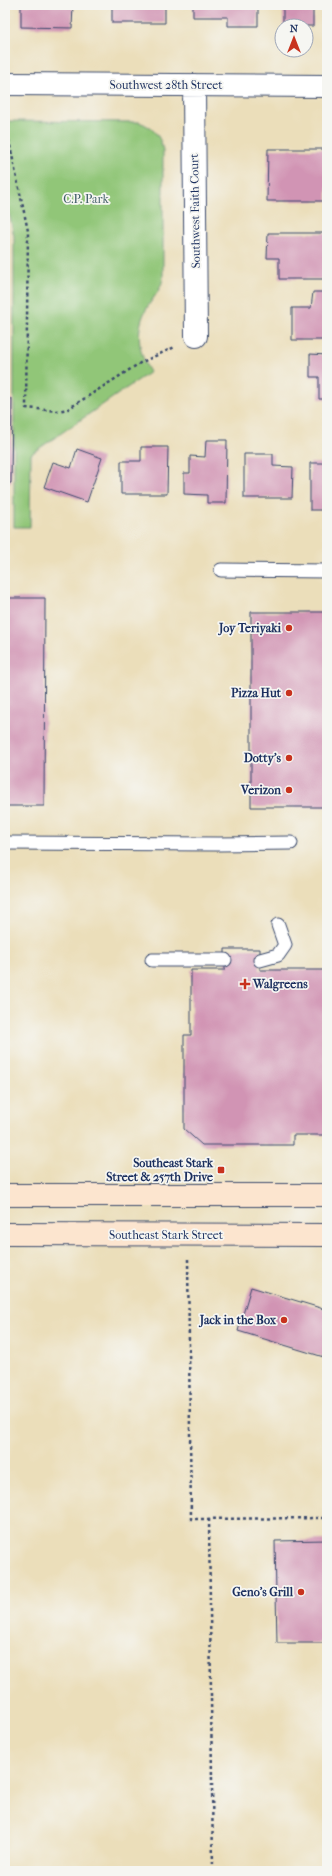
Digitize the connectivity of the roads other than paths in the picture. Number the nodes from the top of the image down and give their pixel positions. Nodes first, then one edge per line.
1 (5, 84) edge
2 (194, 85) junction
3 (327, 86) edge
4 (196, 336) road end
5 (221, 570) dead end
6 (327, 571) edge
7 (5, 843) edge
8 (291, 843) dead end
9 (278, 925) dead end
10 (152, 960) dead end
11 (225, 960) dead end
12 (260, 960) dead end
13 (5, 1195) edge
14 (327, 1195) edge
15 (5, 1234) edge
16 (327, 1235) edge

1 - 2 street, Southwest 28th Street
2 - 3 street, Southwest 28th Street
2 - 4 street, Southwest Faith Court
5 - 6 lane
7 - 8 lane
9 - 12 lane
10 - 11 lane
13 - 14 main road
15 - 16 main road, Southeast Stark Street

